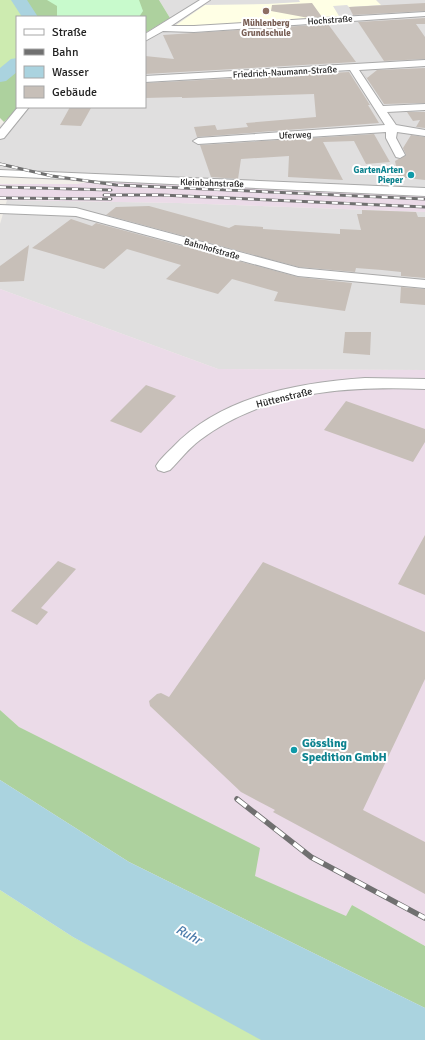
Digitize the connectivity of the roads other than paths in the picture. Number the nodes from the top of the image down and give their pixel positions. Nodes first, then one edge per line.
1 (206, 0) edge
2 (425, 14) edge
3 (163, 28) junction
4 (146, 37) edge
5 (425, 63) edge
6 (353, 68) junction
7 (146, 79) edge
8 (425, 106) edge
9 (23, 108) edge
10 (381, 109) junction
11 (392, 128) junction
12 (425, 133) edge
13 (0, 136) edge
14 (198, 141) dead end
15 (400, 155) dead end
16 (0, 174) edge
17 (425, 192) edge
18 (0, 209) edge
19 (425, 284) edge
20 (425, 384) edge
21 (164, 466) dead end

1 - 3 street
2 - 3 street, Hochstraße
3 - 4 street
5 - 6 street, Friedrich-Naumann-Straße
6 - 7 street, Friedrich-Naumann-Straße
6 - 10 street
8 - 10 street
9 - 13 street
10 - 11 street
11 - 12 street, Uferweg
11 - 14 street, Uferweg
11 - 15 street
16 - 17 street, Kleinbahnstraße
18 - 19 street, Bahnhofstraße
20 - 21 street, Hüttenstraße

